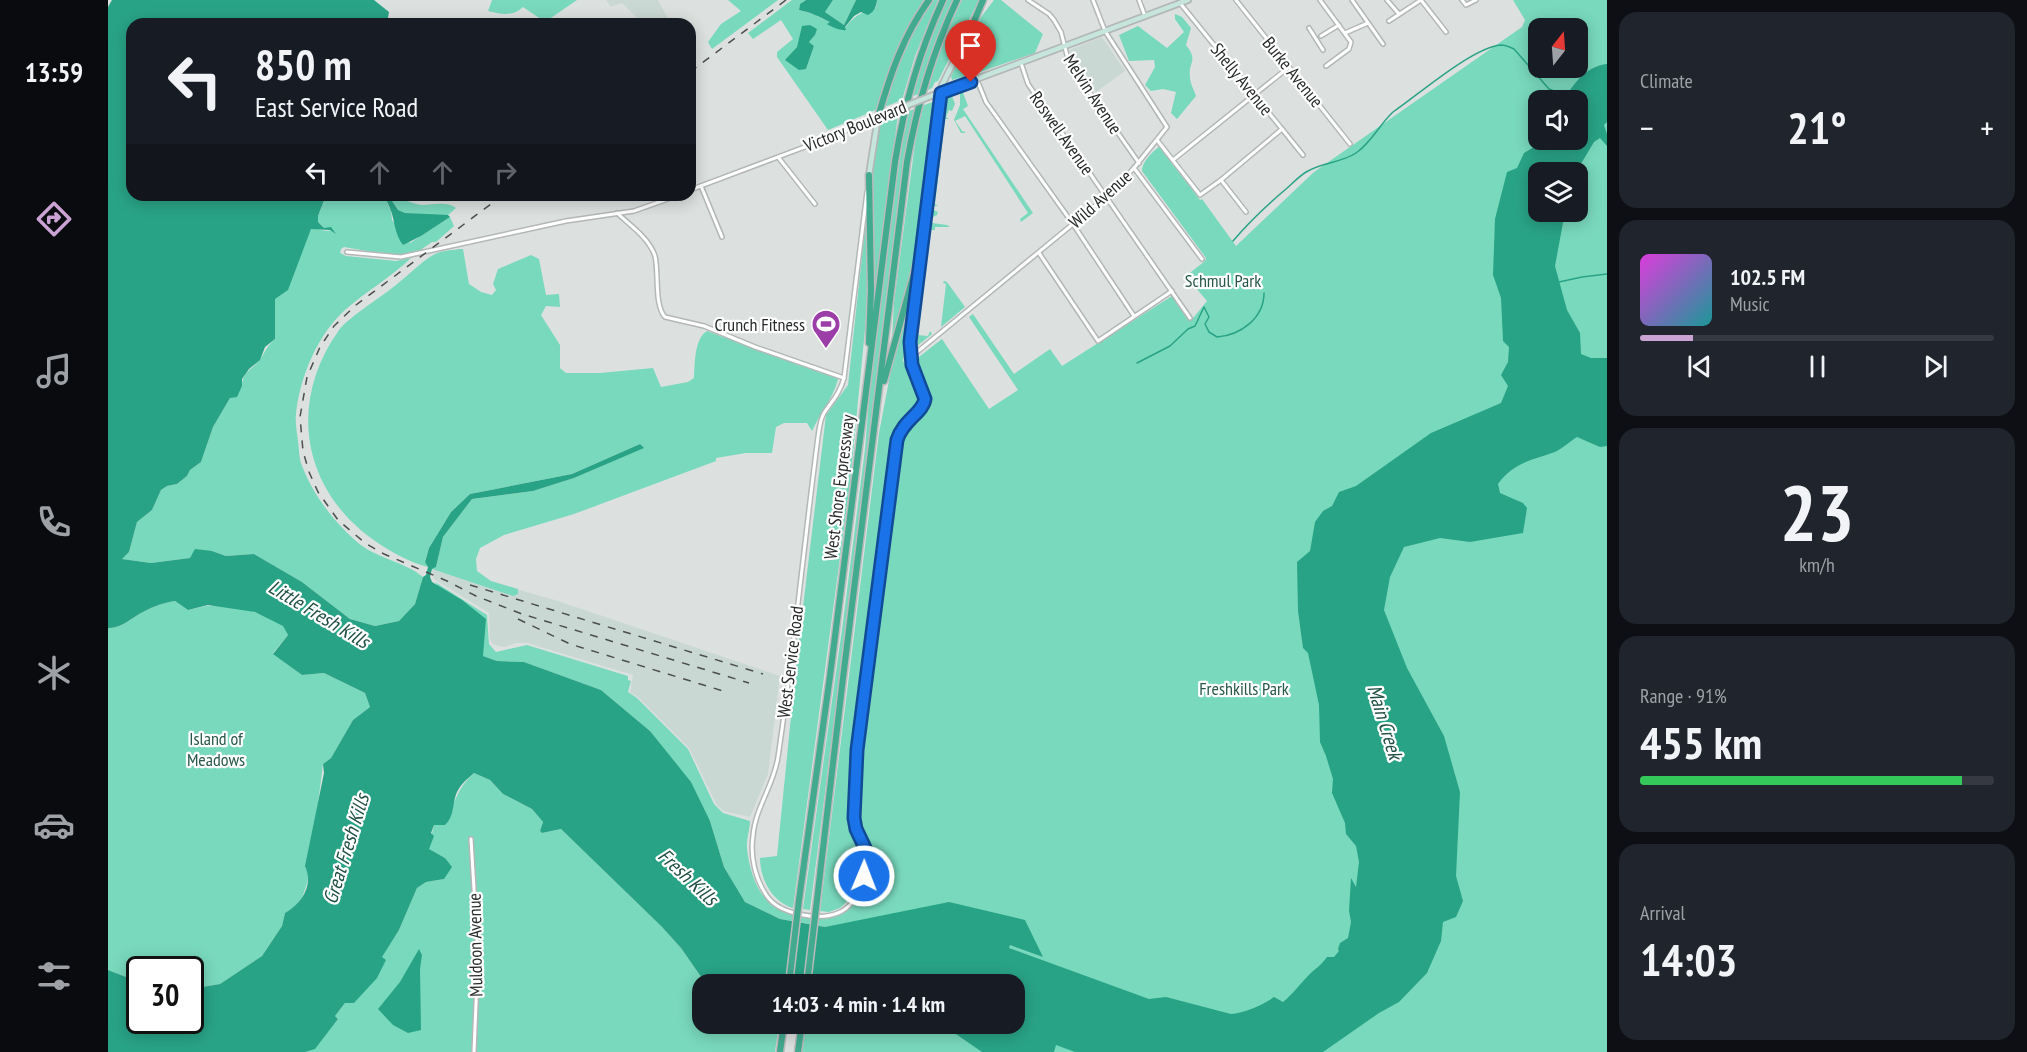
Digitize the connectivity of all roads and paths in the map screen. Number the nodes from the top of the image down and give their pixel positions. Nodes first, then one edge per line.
1 (929, 0) edge
2 (943, 0) edge
3 (957, 0) edge
4 (985, 0) edge
5 (1028, 0) edge
6 (1093, 0) edge
7 (1139, 0) edge
8 (1188, 0) edge
9 (1236, 0) edge
10 (1320, 0) edge
11 (1352, 0) edge
12 (1387, 0) edge
13 (1421, 0) edge
14 (1462, 0) edge
15 (1476, 0) edge
16 (1180, 3) junction
17 (1398, 14) junction
18 (1145, 16) junction
19 (975, 19) joint
20 (1389, 21) dead end
21 (1369, 23) junction
22 (1339, 25) junction
23 (1308, 28) dead end
24 (1105, 31) junction
25 (1446, 32) dead end
26 (1345, 33) junction
27 (1321, 36) junction
28 (1314, 37) junction
29 (1318, 42) junction
30 (1383, 44) dead end
31 (1064, 47) junction
32 (1323, 50) dead end
33 (1021, 63) junction
34 (1326, 66) dead end
35 (1289, 67) junction
36 (977, 80) junction
37 (941, 93) junction
38 (1255, 95) junction
39 (878, 117) junction
40 (1282, 129) junction
41 (1157, 140) junction
42 (1350, 144) dead end
43 (1303, 155) dead end
44 (778, 157) junction
45 (1173, 160) junction
46 (1138, 163) junction
47 (1134, 168) junction
48 (869, 176) junction
49 (1221, 180) junction
50 (701, 186) junction
51 (696, 188) edge
52 (1107, 196) junction
53 (664, 201) edge
54 (815, 204) dead end
55 (1246, 212) dead end
56 (617, 213) junction
57 (1073, 224) junction
58 (722, 237) dead end
59 (923, 241) junction
60 (347, 252) dead end
61 (1039, 253) junction
62 (1202, 259) dead end
63 (1172, 291) junction
64 (1134, 316) junction
65 (1190, 318) dead end
66 (910, 358) junction
67 (843, 380) junction
68 (877, 402) junction
69 (862, 429) junction
70 (471, 839) dead end
71 (790, 974) edge
72 (808, 974) edge
73 (782, 1034) edge
74 (800, 1034) edge
75 (474, 1052) edge
76 (780, 1052) edge
77 (798, 1052) edge

1 - 39 highway
2 - 69 highway, West Shore Expressway
3 - 68 highway, West Shore Expressway
4 - 19 highway
5 - 31 street, Melvin Avenue
6 - 24 street
7 - 18 street
8 - 16 main road, Victory Boulevard
9 - 35 street, Burke Avenue
10 - 22 street
11 - 21 street
12 - 17 street
13 - 17 street
13 - 25 street
14 - 15 street
16 - 18 main road, Victory Boulevard
16 - 38 street, Shelly Avenue
17 - 20 street
18 - 24 main road, Victory Boulevard
19 - 37 main road
21 - 26 street
21 - 30 street
22 - 26 street
22 - 27 street
23 - 28 street
24 - 31 main road, Victory Boulevard
24 - 41 street
26 - 34 street
27 - 28 street
27 - 29 street
28 - 29 street
29 - 32 street
31 - 33 main road, Victory Boulevard
31 - 46 street, Melvin Avenue
33 - 36 main road, Victory Boulevard
33 - 52 street, Roswell Avenue
35 - 38 street
35 - 42 street, Burke Avenue
36 - 37 main road, Victory Boulevard
36 - 57 street
37 - 39 main road, Victory Boulevard, bridge
37 - 59 main road
38 - 40 street, Shelly Avenue
38 - 45 street
39 - 44 street, Victory Boulevard
39 - 48 main road, West Service Road
40 - 43 street, Shelly Avenue
40 - 49 street
41 - 45 street
41 - 46 street, Wild Avenue
44 - 50 street, Victory Boulevard
44 - 54 street
45 - 49 street
46 - 47 street, Wild Avenue
47 - 52 street, Wild Avenue
47 - 62 street
48 - 67 street, West Service Road
48 - 69 highway
49 - 55 street
50 - 51 street, Victory Boulevard
50 - 58 street
52 - 57 street, Wild Avenue
52 - 63 street, Roswell Avenue
53 - 56 street
56 - 60 street
56 - 67 street
57 - 61 street, Wild Avenue
57 - 64 street
59 - 66 street
59 - 68 highway
61 - 64 street
61 - 66 street, Wild Avenue
63 - 64 street
63 - 65 street, Roswell Avenue
66 - 67 street, West Service Road
68 - 72 highway, West Shore Expressway, bridge
69 - 71 highway, West Shore Expressway, bridge
70 - 75 street, Muldoon Avenue
73 - 76 highway
74 - 77 highway

